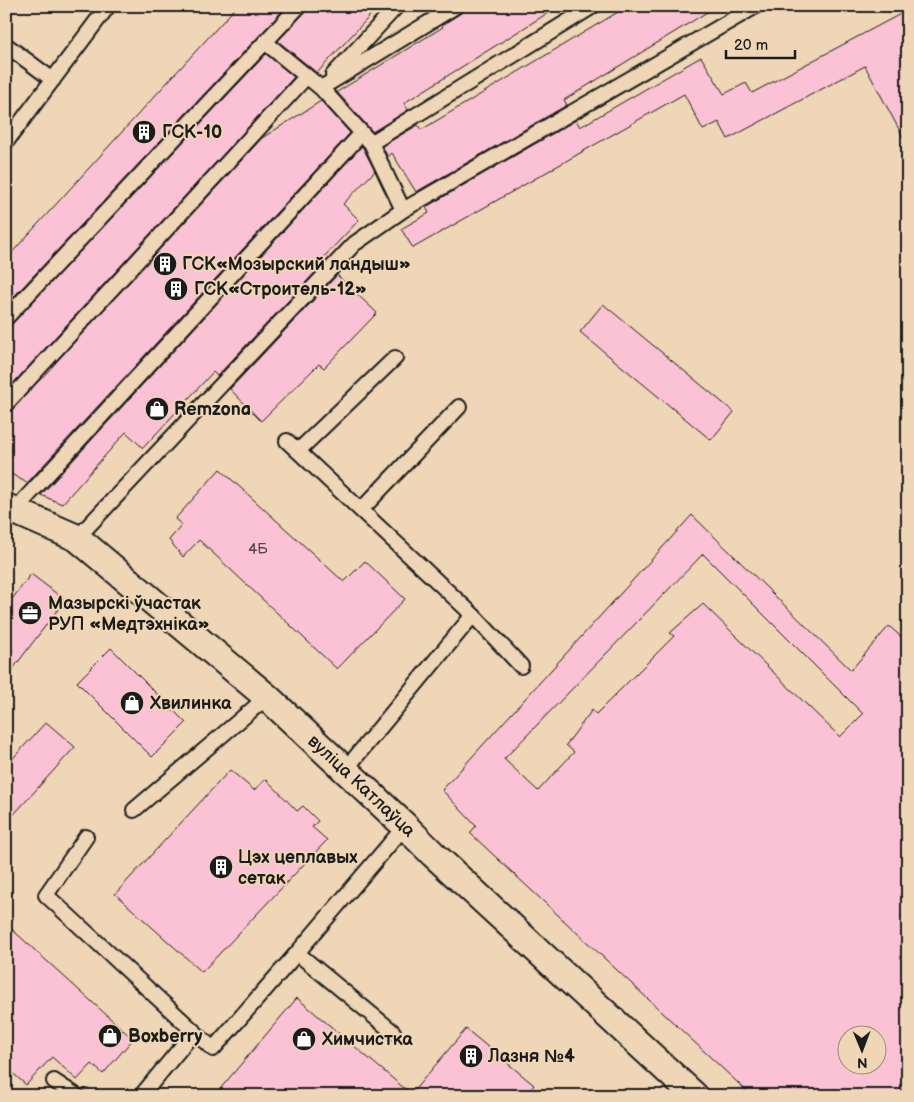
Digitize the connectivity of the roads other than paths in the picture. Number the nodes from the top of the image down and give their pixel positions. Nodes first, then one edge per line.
1 (108, 6) edge
2 (298, 6) edge
3 (397, 6) edge
4 (456, 6) edge
5 (593, 6) edge
6 (756, 6) edge
7 (265, 42) junction
8 (6, 46) edge
9 (306, 77) junction
10 (53, 80) junction
11 (321, 88) junction
12 (367, 138) junction
13 (6, 142) edge
14 (403, 210) junction
15 (6, 318) edge
16 (395, 358) dead end
17 (6, 404) edge
18 (459, 407) dead end
19 (287, 440) dead end
20 (298, 451) junction
21 (361, 510) junction
22 (9, 513) edge
23 (77, 538) junction
24 (473, 615) junction
25 (521, 666) dead end
26 (267, 697) junction
27 (345, 770) junction
28 (134, 810) dead end
29 (405, 826) junction
30 (86, 837) dead end
31 (297, 953) junction
32 (194, 1032) junction
33 (392, 1032) dead end
34 (54, 1081) dead end
35 (78, 1096) edge
36 (141, 1096) edge
37 (696, 1096) edge

1 - 10 lane
2 - 7 lane
3 - 11 lane
4 - 11 lane
5 - 12 lane
6 - 14 lane
7 - 9 lane
7 - 15 lane
8 - 10 lane
9 - 11 lane
9 - 17 lane
10 - 13 lane
11 - 12 lane
12 - 14 lane
12 - 22 lane
14 - 23 lane
16 - 20 lane
18 - 21 lane
19 - 20 lane
20 - 21 lane
21 - 24 lane
22 - 23 street, вуліца Катлаўца
23 - 26 street, вуліца Катлаўца
24 - 25 lane
24 - 27 lane
26 - 27 street, вуліца Катлаўца
26 - 28 lane
27 - 29 street, вуліца Катлаўца
29 - 31 lane
29 - 37 street, вуліца Катлаўца
30 - 32 lane
31 - 32 lane
31 - 33 lane
32 - 36 lane
34 - 35 lane

